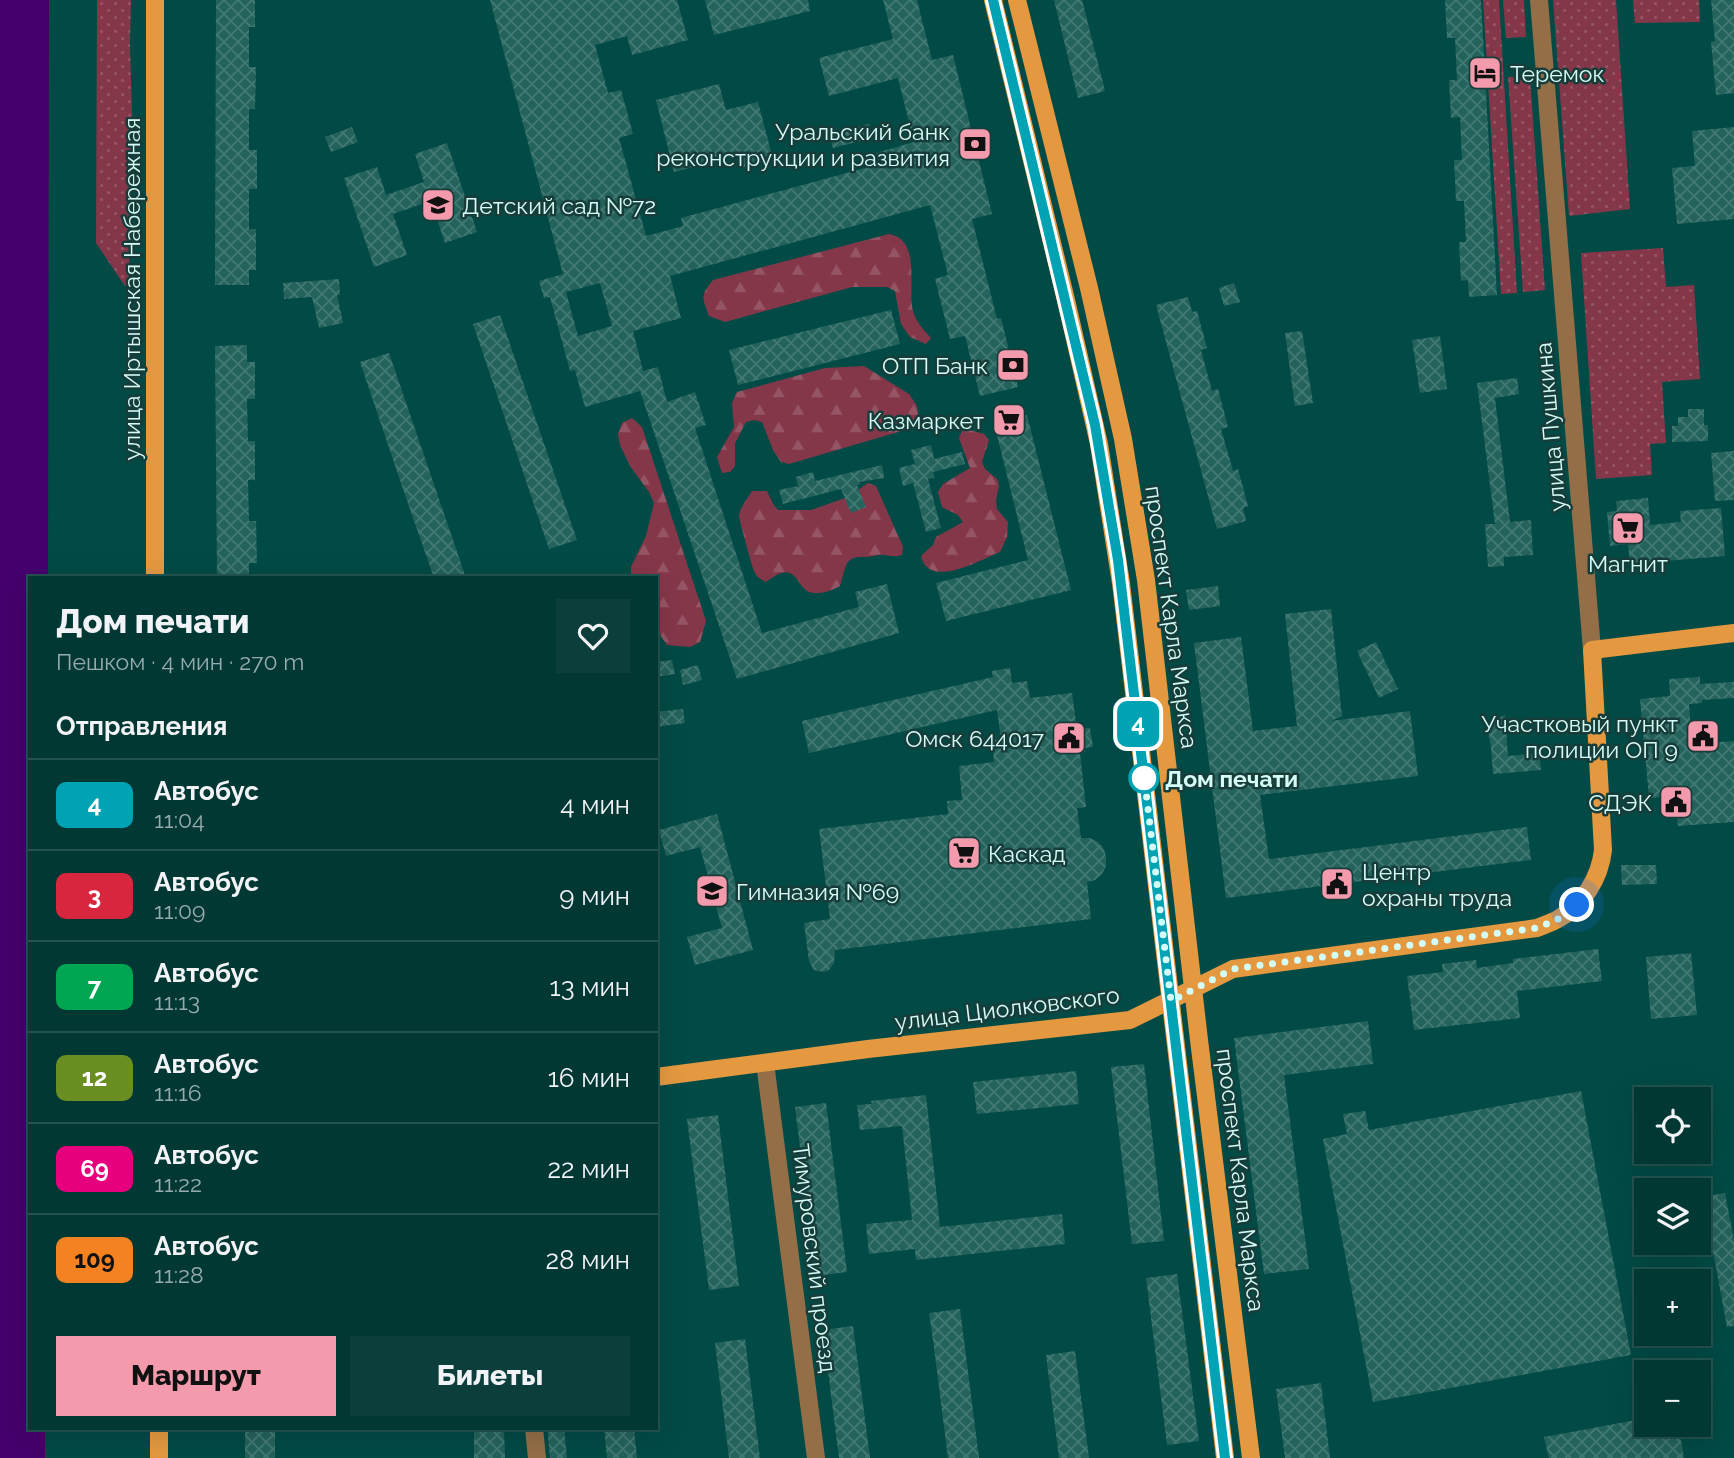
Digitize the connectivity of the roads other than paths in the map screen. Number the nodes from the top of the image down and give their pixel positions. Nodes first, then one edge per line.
1 (155, 0) edge
2 (993, 0) edge
3 (1017, 0) edge
4 (1539, 0) edge
5 (1110, 383) junction
6 (1086, 387) junction
7 (1122, 439) junction
8 (1099, 444) junction
9 (155, 576) edge
10 (1734, 633) edge
11 (1592, 650) junction
12 (1603, 850) joint
13 (1194, 989) junction
14 (1171, 1001) junction
15 (765, 1063) junction
16 (658, 1077) edge
17 (159, 1430) edge
18 (534, 1430) edge
19 (159, 1458) edge
20 (537, 1458) edge
21 (816, 1458) edge
22 (1225, 1458) edge
23 (1251, 1458) edge

1 - 9 main road, улица Иртышская Набережная
2 - 6 main road, проспект Карла Маркса
3 - 5 main road, проспект Карла Маркса
4 - 11 street, улица Пушкина
5 - 6 main road
5 - 7 main road, проспект Карла Маркса
6 - 8 main road, проспект Карла Маркса
7 - 8 main road
7 - 13 main road, проспект Карла Маркса
8 - 14 main road, проспект Карла Маркса
10 - 11 main road
11 - 12 main road, улица Пушкина
12 - 13 main road, улица Циолковского
13 - 14 main road, улица Циолковского
13 - 23 main road, проспект Карла Маркса
14 - 15 main road, улица Циолковского
14 - 22 main road, проспект Карла Маркса
15 - 16 main road, улица Циолковского
15 - 21 street, Тимуровский проезд
17 - 19 main road
18 - 20 street

